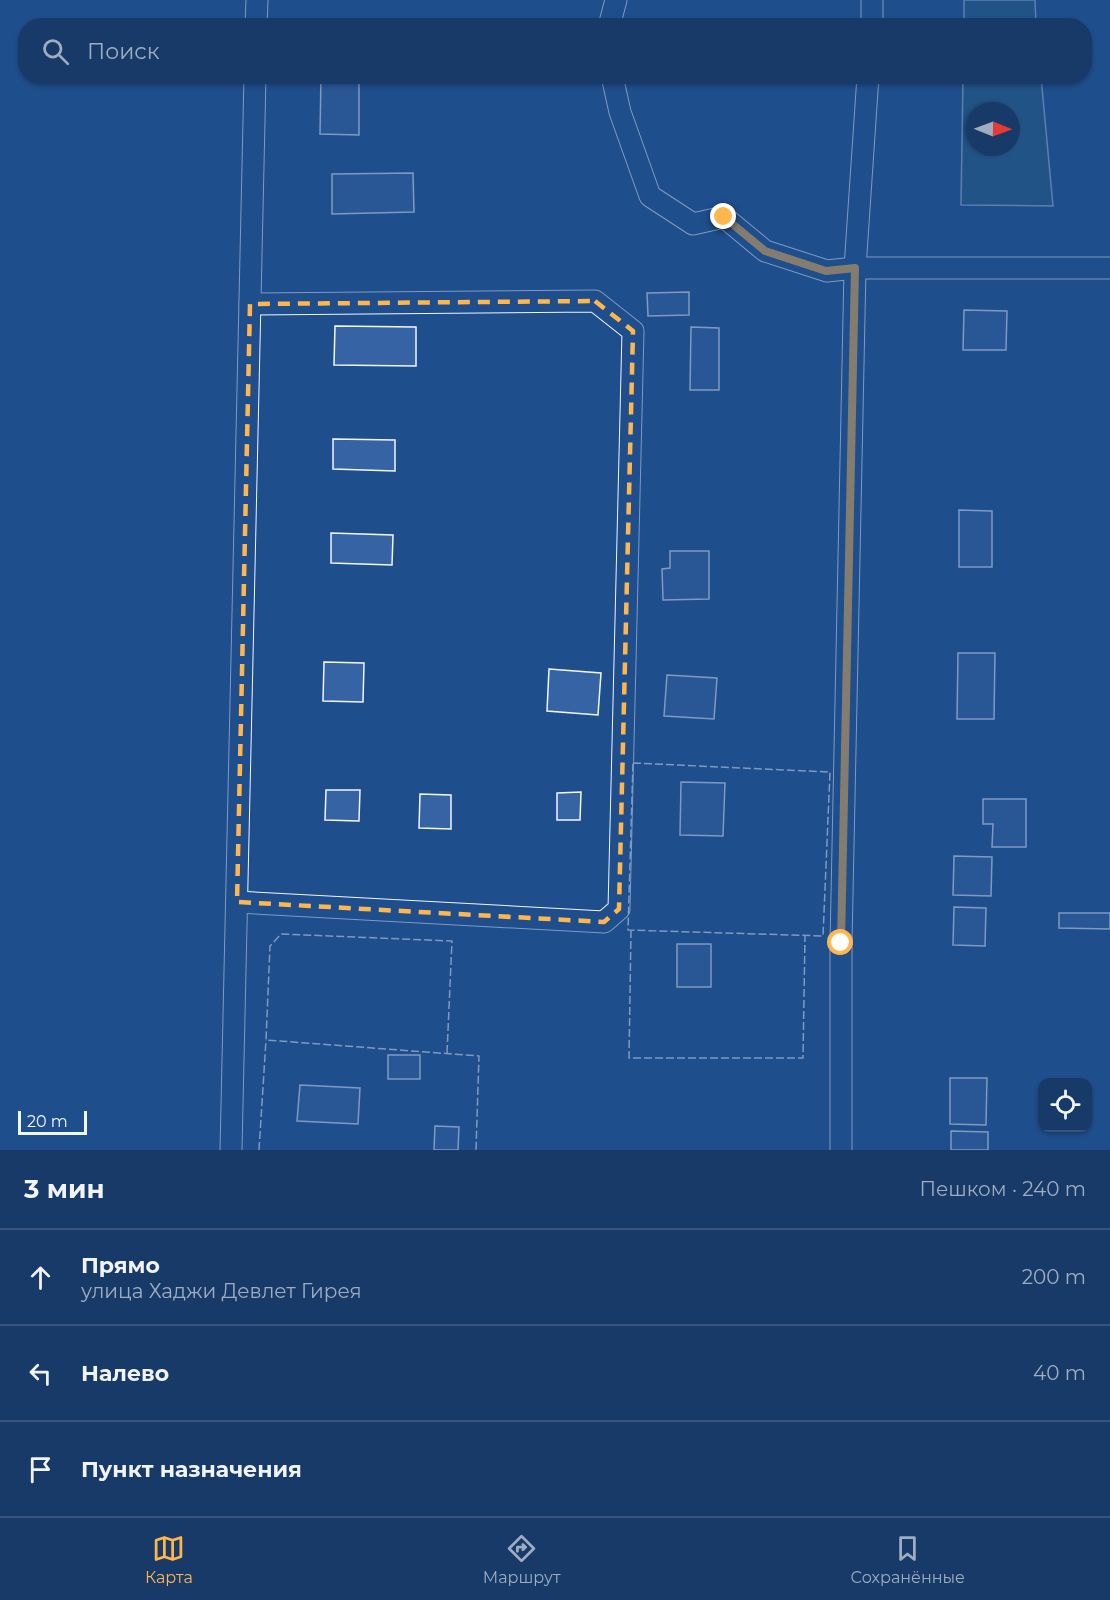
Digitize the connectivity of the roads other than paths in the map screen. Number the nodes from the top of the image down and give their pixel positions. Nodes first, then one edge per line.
1 (257, 0) edge
2 (616, 0) edge
3 (873, 0) edge
4 (256, 18) edge
5 (611, 18) edge
6 (872, 18) edge
7 (255, 84) edge
8 (614, 84) edge
9 (867, 84) edge
10 (855, 268) junction
11 (1110, 268) edge
12 (250, 304) junction
13 (237, 902) junction
14 (231, 1150) edge
15 (841, 1150) edge

1 - 4 street
2 - 5 street
3 - 6 street
7 - 12 street
8 - 10 street
9 - 10 street
10 - 11 street
10 - 15 street
12 - 13 street
12 - 13 street
13 - 14 street

